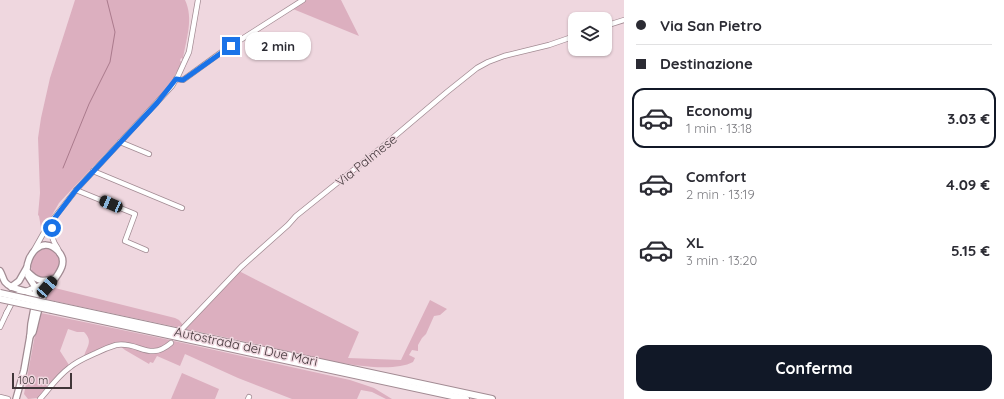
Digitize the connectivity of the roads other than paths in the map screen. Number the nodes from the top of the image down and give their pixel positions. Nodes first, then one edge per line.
1 (198, 0) edge
2 (303, 0) edge
3 (624, 20) edge
4 (612, 24) edge
5 (568, 38) edge
6 (176, 79) junction
7 (120, 142) junction
8 (149, 154) dead end
9 (93, 171) junction
10 (76, 190) junction
11 (182, 208) dead end
12 (54, 219) junction
13 (34, 250) junction
14 (146, 250) dead end
15 (59, 253) junction
16 (27, 269) junction
17 (0, 270) edge
18 (55, 278) junction
19 (47, 282) junction
20 (11, 287) junction
21 (35, 287) junction
22 (25, 291) junction
23 (0, 293) edge
24 (36, 298) junction
25 (0, 299) edge
26 (53, 308) junction
27 (6, 314) junction
28 (0, 327) edge
29 (183, 328) dead end
30 (30, 336) junction
31 (171, 343) dead end
32 (0, 397) edge
33 (8, 399) edge
34 (16, 399) edge
35 (40, 399) edge
36 (466, 399) edge
37 (492, 399) edge

1 - 6 street
2 - 6 street
3 - 4 street
5 - 29 street, Via Palmese
6 - 7 street
7 - 8 street
7 - 9 street
9 - 10 street
9 - 11 street
10 - 12 street
10 - 14 street
12 - 13 street
12 - 15 street
13 - 15 main road
13 - 16 main road
15 - 18 main road
16 - 19 main road
16 - 20 main road
16 - 21 main road
17 - 20 main road
18 - 19 main road
18 - 30 main road
19 - 21 street
20 - 22 main road
20 - 27 street
21 - 22 street
21 - 24 main road
22 - 24 main road
22 - 27 street
23 - 26 highway, Autostrada dei Due Mari, bridge
24 - 30 main road
25 - 26 highway, Autostrada dei Due Mari, bridge
26 - 36 highway, Autostrada dei Due Mari
26 - 37 highway, Autostrada dei Due Mari
27 - 28 street
30 - 34 main road
31 - 35 street
32 - 33 street

